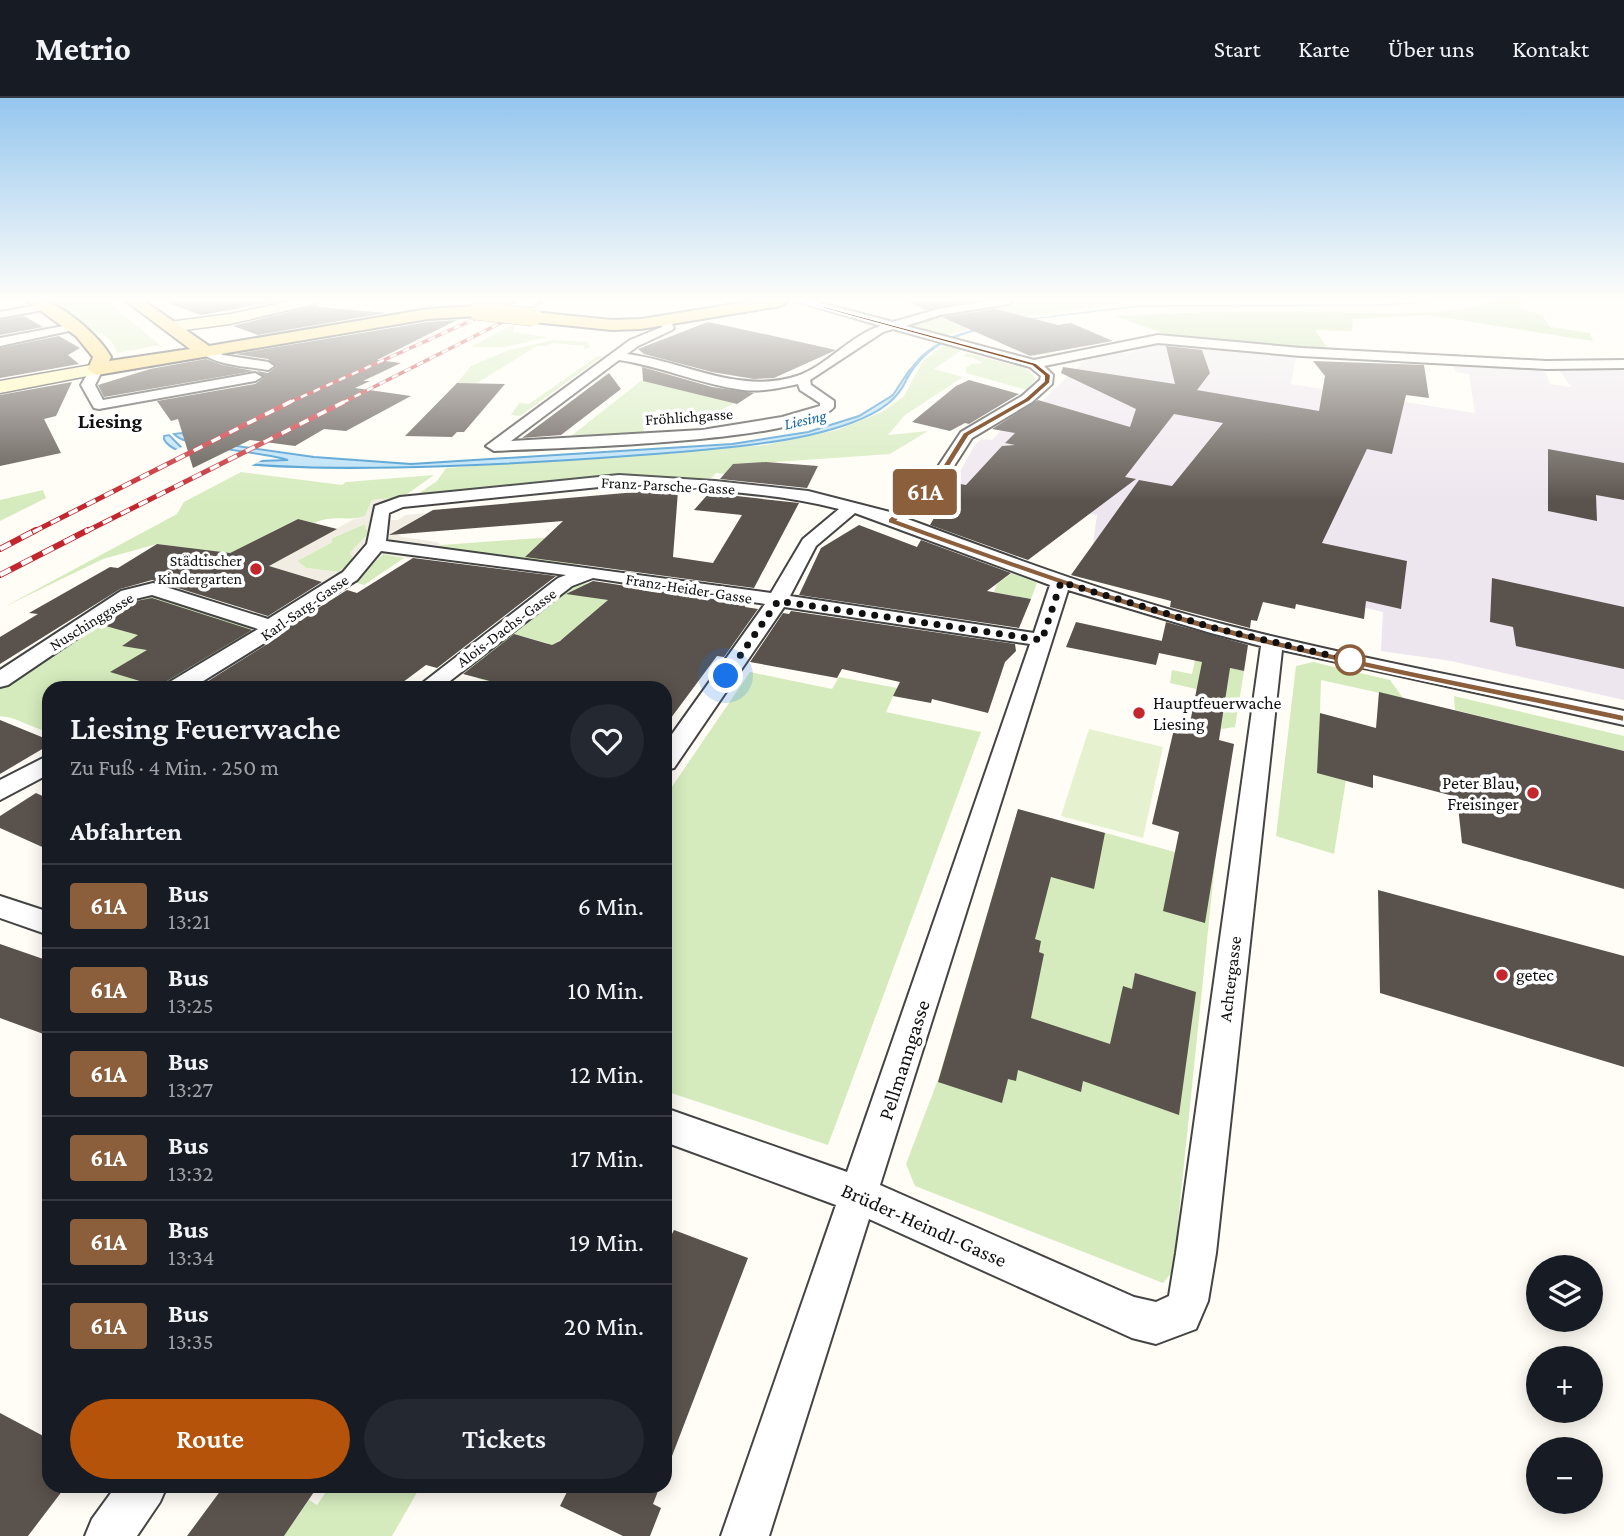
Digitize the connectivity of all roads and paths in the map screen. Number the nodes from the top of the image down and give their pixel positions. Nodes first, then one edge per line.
1 (96, 368) edge
2 (122, 368) edge
3 (600, 368) edge
4 (676, 368) edge
5 (817, 368) edge
6 (1039, 368) edge
7 (94, 374) junction
8 (256, 377) dead end
9 (803, 379) junction
10 (0, 387) edge
11 (715, 486) joint
12 (400, 502) joint
13 (850, 508) junction
14 (891, 521) junction
15 (376, 545) junction
16 (589, 574) junction
17 (1061, 582) junction
18 (552, 593) joint
19 (778, 601) junction
20 (270, 626) junction
21 (1042, 640) junction
22 (1272, 642) junction
23 (0, 680) edge
24 (188, 681) edge
25 (436, 681) edge
26 (1624, 718) edge
27 (672, 752) edge
28 (42, 767) edge
29 (0, 791) edge
30 (0, 907) edge
31 (42, 922) edge
32 (672, 1128) edge
33 (860, 1195) junction
34 (1181, 1314) joint
35 (139, 1493) edge
36 (109, 1536) edge
37 (745, 1536) edge

1 - 7 main road
2 - 7 main road
3 - 9 street, Fröhlichgasse
4 - 9 street
5 - 9 street
6 - 14 street
7 - 8 street
7 - 10 street
11 - 12 street, Franz-Parsche-Gasse
11 - 13 street, Franz-Parsche-Gasse
12 - 15 street
13 - 14 street, Franz-Parsche-Gasse
13 - 19 street
14 - 17 street
15 - 16 street, Franz-Heider-Gasse
15 - 20 street, Karl-Sarg-Gasse
16 - 18 street, Alois-Dachs-Gasse
16 - 19 street, Franz-Heider-Gasse
17 - 21 street, Pellmanngasse
17 - 22 street
18 - 25 street, Alois-Dachs-Gasse
19 - 21 street, Franz-Heider-Gasse
19 - 27 street
20 - 23 street, Nuschinggasse
20 - 24 street, Karl-Sarg-Gasse
21 - 33 street, Pellmanngasse
22 - 26 street
22 - 34 street, Achtergasse
28 - 29 street
30 - 31 street
32 - 33 street, Brüder-Heindl-Gasse
33 - 34 street, Brüder-Heindl-Gasse
33 - 37 street, Pellmanngasse
35 - 36 street

